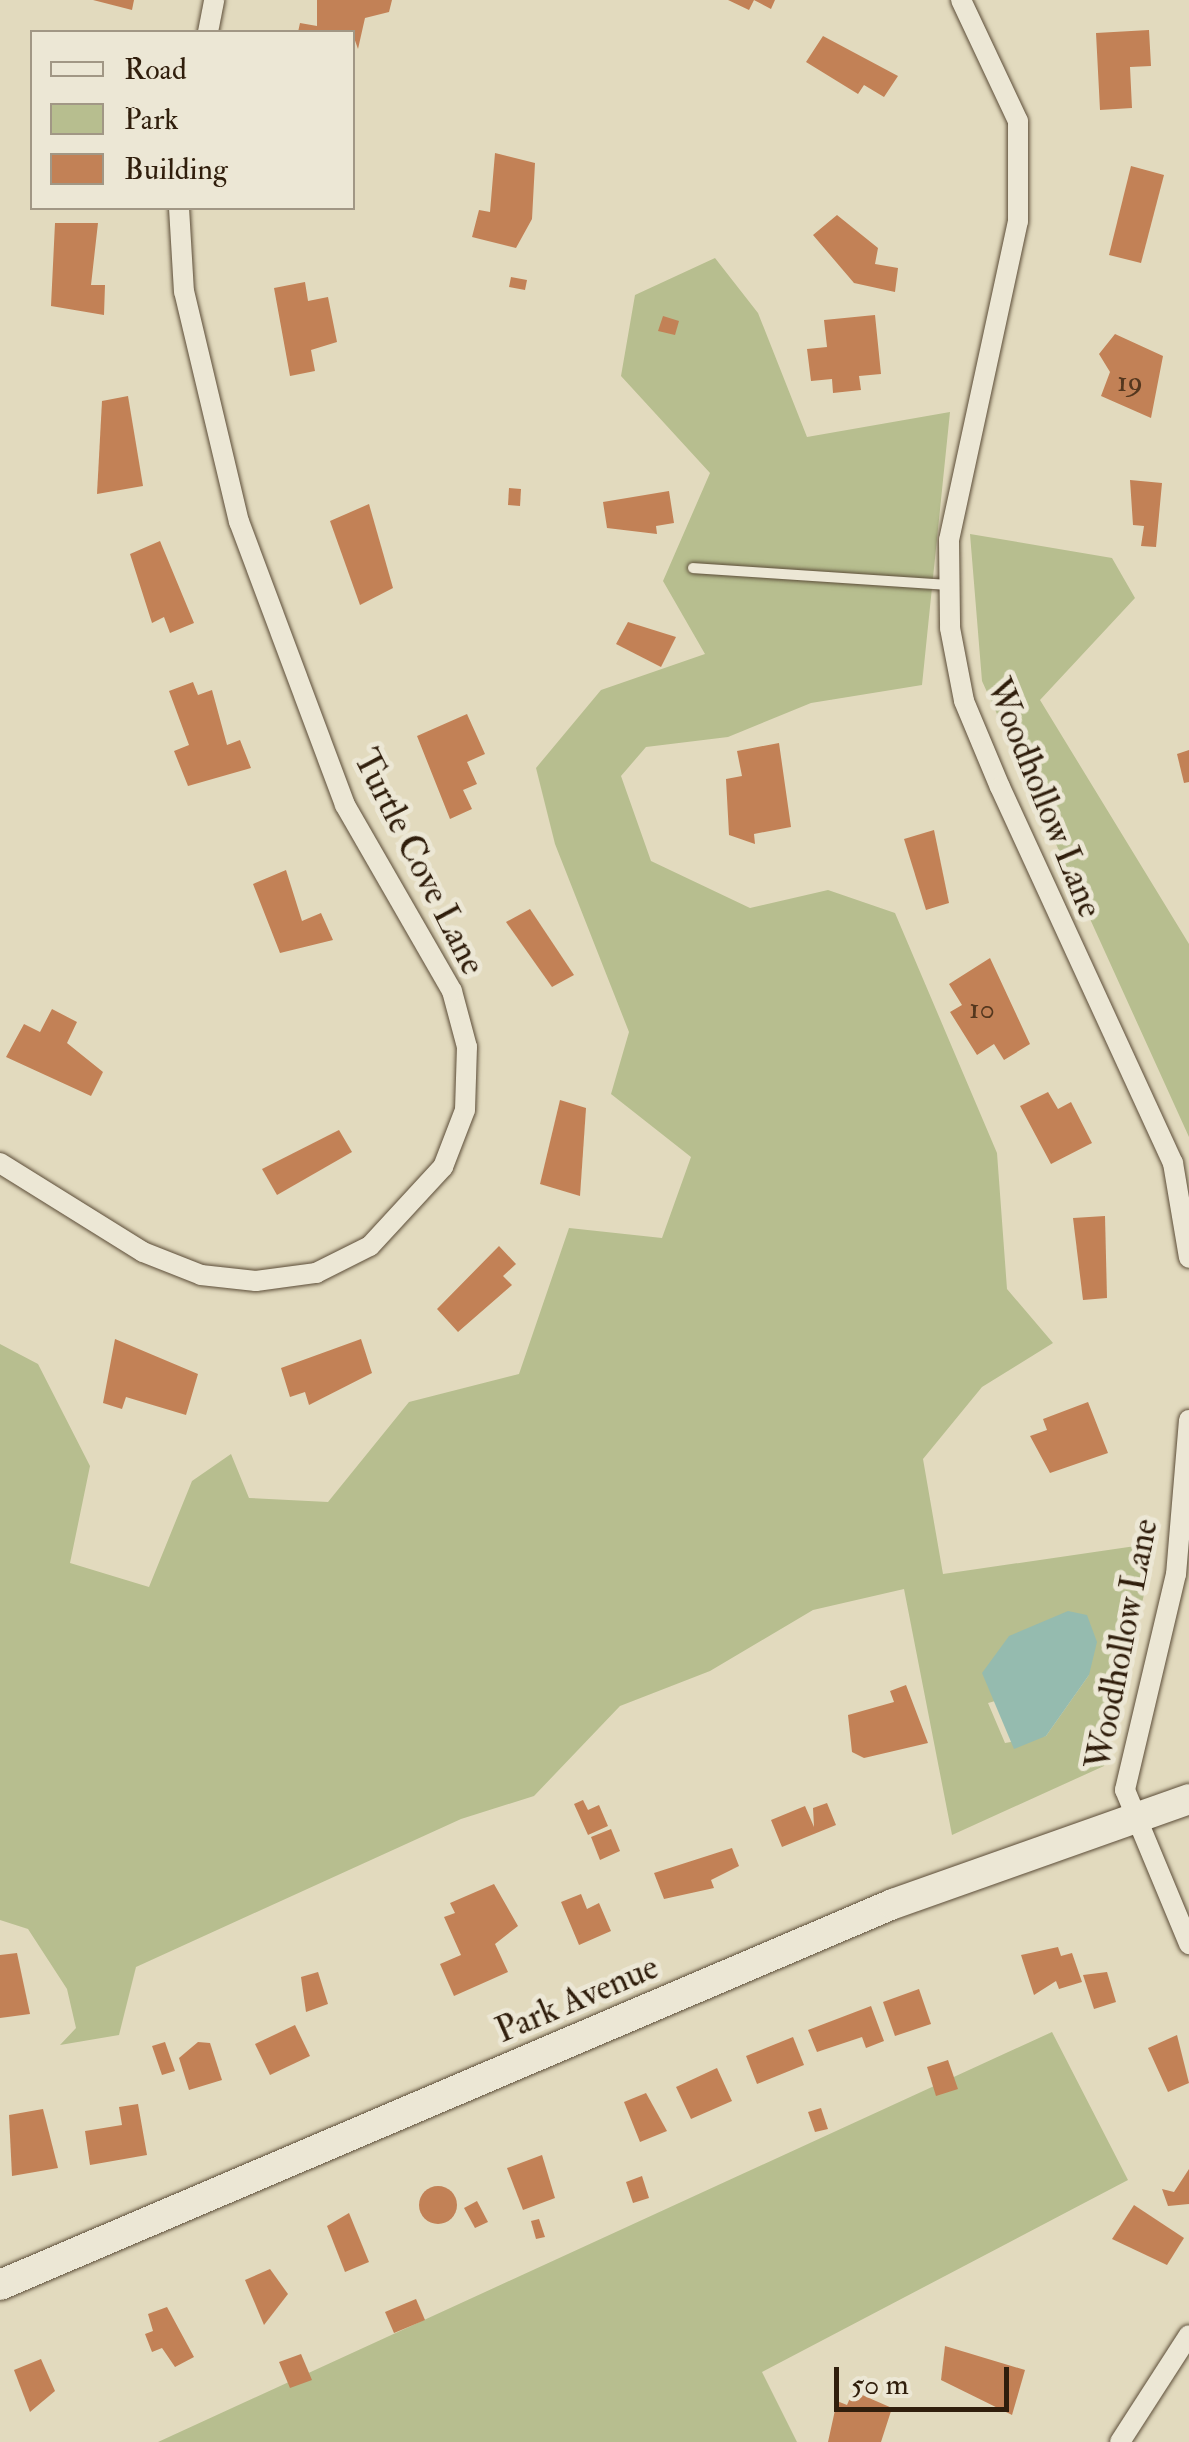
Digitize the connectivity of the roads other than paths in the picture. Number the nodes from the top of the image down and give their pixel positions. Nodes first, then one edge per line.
1 (214, 0) edge
2 (961, 0) edge
3 (208, 30) edge
4 (179, 210) edge
5 (693, 568) dead end
6 (946, 585) junction
7 (0, 1163) edge
8 (1189, 1258) edge
9 (1189, 1420) edge
10 (1183, 1568) edge
11 (1189, 1799) edge
12 (1136, 1819) junction
13 (1189, 1944) edge
14 (0, 2285) edge
15 (1189, 2336) edge
16 (1120, 2442) edge

1 - 3 street
2 - 6 street, Woodhollow Lane
4 - 7 street, Turtle Cove Lane
5 - 6 lane
6 - 8 street, Woodhollow Lane
9 - 10 street, Woodhollow Lane
10 - 12 street, Woodhollow Lane
11 - 12 main road, Park Avenue
12 - 13 street, Woodhollow Lane
12 - 14 main road, Park Avenue
15 - 16 street

